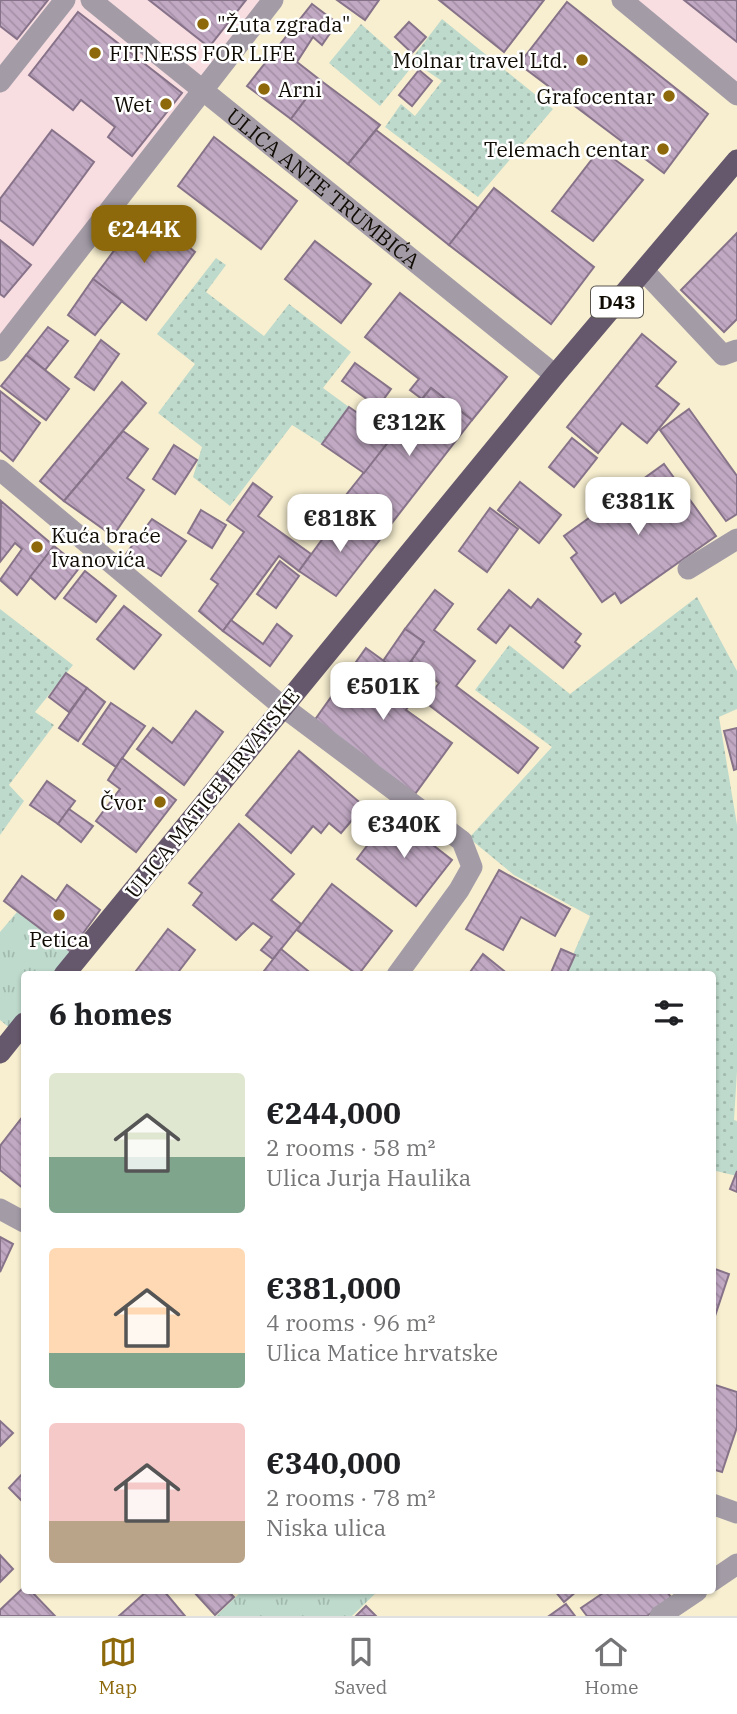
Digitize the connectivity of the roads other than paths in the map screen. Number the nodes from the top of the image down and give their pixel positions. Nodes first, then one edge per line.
1 (65, 0) edge
2 (91, 0) edge
3 (273, 0) edge
4 (622, 0) edge
5 (0, 82) edge
6 (201, 91) junction
7 (737, 96) edge
8 (737, 160) edge
9 (644, 271) junction
10 (737, 350) edge
11 (0, 351) edge
12 (555, 375) junction
13 (0, 470) edge
14 (737, 539) edge
15 (688, 569) dead end
16 (282, 706) junction
17 (67, 971) edge
18 (400, 971) edge
19 (21, 1027) edge
20 (0, 1053) edge
21 (0, 1209) edge
22 (21, 1220) edge
23 (716, 1505) edge
24 (737, 1513) edge
25 (737, 1564) edge
26 (716, 1578) edge
27 (693, 1594) edge
28 (660, 1616) edge

1 - 5 street
2 - 6 street, ULICA ANTE TRUMBIĆA
3 - 6 street
4 - 7 street
6 - 11 street
6 - 12 street, ULICA ANTE TRUMBIĆA
8 - 9 main road, ULICA MATICE HRVATSKE / D43
9 - 10 street
9 - 12 main road, ULICA MATICE HRVATSKE / D43
12 - 16 main road, ULICA MATICE HRVATSKE / D43
13 - 16 street
14 - 15 street
16 - 17 main road, ULICA MATICE HRVATSKE / D43
16 - 18 street
19 - 20 main road
21 - 22 street
23 - 24 street
25 - 26 street
27 - 28 street

